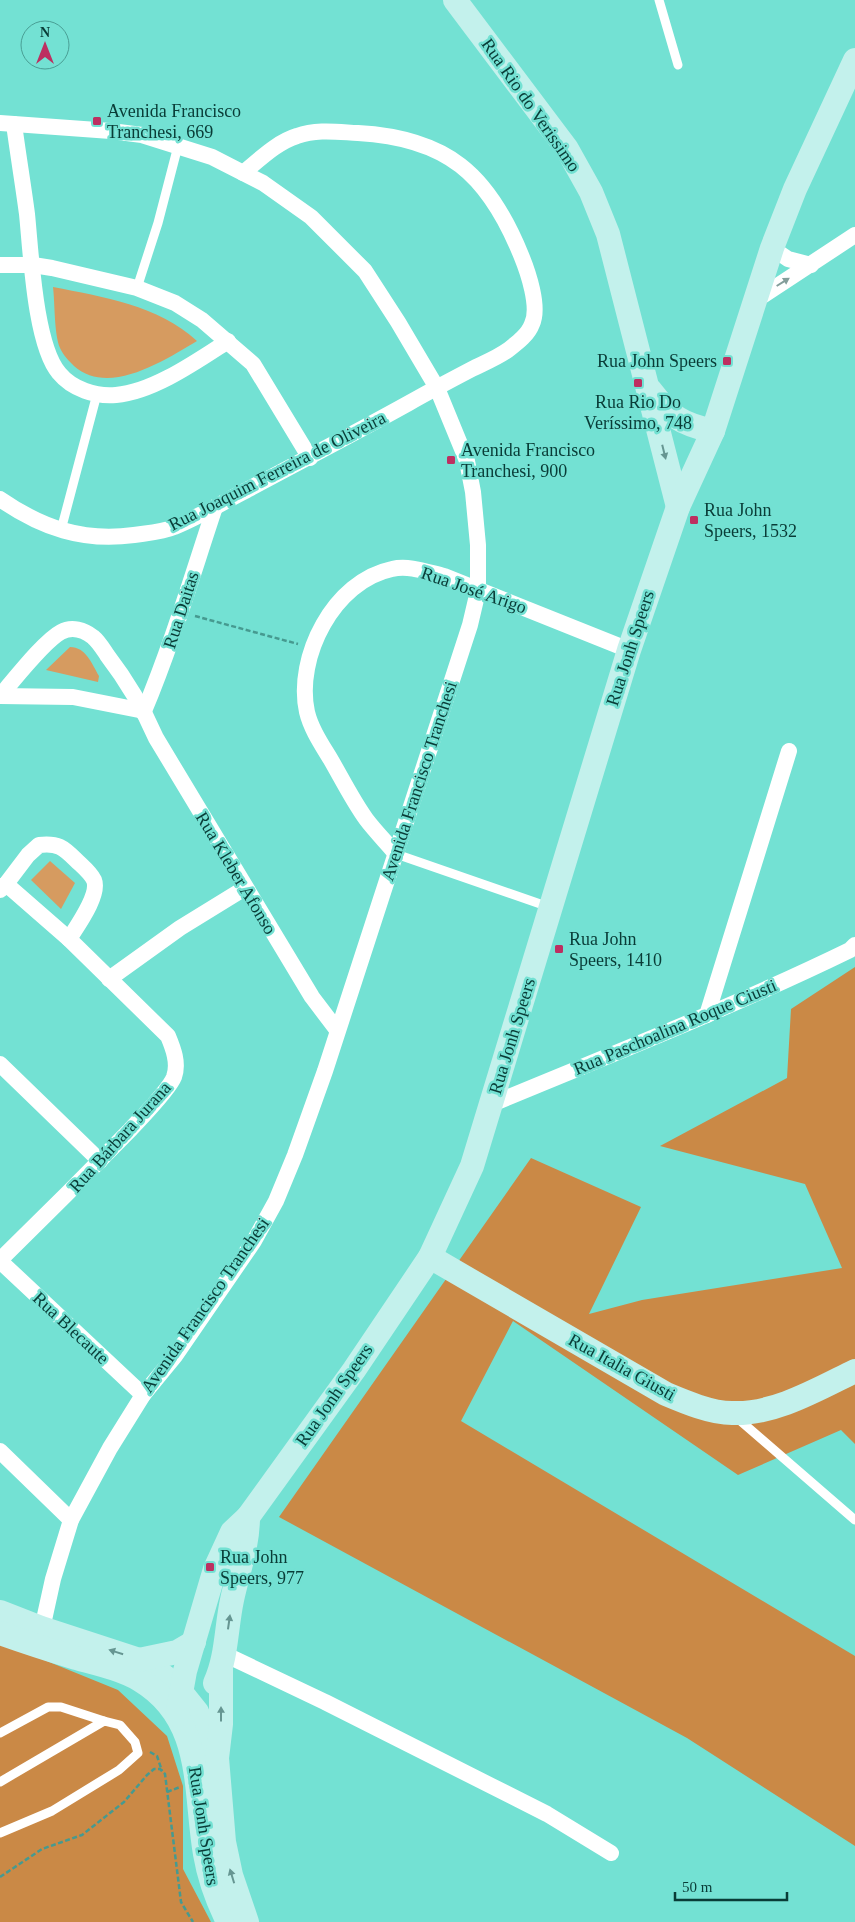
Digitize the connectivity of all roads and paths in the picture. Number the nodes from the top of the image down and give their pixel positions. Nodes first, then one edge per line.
1 (456, 0) edge
2 (659, 0) edge
3 (855, 60) edge
4 (678, 65) dead end
5 (7, 124) edge
6 (178, 146) junction
7 (243, 173) junction
8 (855, 235) edge
9 (772, 248) junction
10 (0, 265) edge
11 (33, 265) junction
12 (811, 265) junction
13 (137, 288) junction
14 (756, 300) junction
15 (228, 341) junction
16 (436, 388) junction
17 (648, 388) junction
18 (97, 394) junction
19 (713, 431) junction
20 (310, 458) junction
21 (0, 500) edge
22 (215, 507) junction
23 (678, 508) junction
24 (61, 530) junction
25 (478, 591) junction
26 (182, 612) junction
27 (313, 648) junction
28 (628, 650) junction
29 (0, 696) edge
30 (144, 711) junction
31 (789, 750) dead end
32 (396, 854) junction
33 (2, 884) edge
34 (244, 888) junction
35 (551, 908) junction
36 (69, 939) junction
37 (855, 945) edge
38 (109, 979) junction
39 (707, 1015) junction
40 (337, 1030) junction
41 (0, 1064) edge
42 (492, 1104) junction
43 (100, 1161) junction
44 (430, 1257) junction
45 (0, 1261) edge
46 (855, 1371) edge
47 (143, 1395) junction
48 (732, 1413) junction
49 (0, 1451) edge
50 (248, 1517) junction
51 (71, 1520) junction
52 (855, 1520) edge
53 (0, 1612) edge
54 (0, 1633) edge
55 (40, 1637) junction
56 (194, 1642) junction
57 (139, 1660) junction
58 (222, 1662) junction
59 (181, 1692) junction
60 (186, 1719) junction
61 (104, 1721) junction
62 (0, 1733) edge
63 (138, 1754) junction
64 (217, 1758) junction
65 (163, 1772) junction
66 (0, 1782) edge
67 (0, 1833) edge
68 (611, 1853) dead end
69 (0, 1878) edge
70 (194, 1922) edge
71 (228, 1922) edge
72 (247, 1922) edge

1 - 17 main road, Rua Rio do Verissimo
2 - 4 lane
3 - 9 main road, Rua Jonh Speers
5 - 6 street, Avenida Francisco Tranchesi
5 - 11 street
6 - 7 street, Avenida Francisco Tranchesi
6 - 13 lane
7 - 16 street, Avenida Francisco Tranchesi
7 - 16 street, Rua Joaquim Ferreira de Oliveira
8 - 12 street
9 - 12 street
9 - 14 main road, Rua Jonh Speers
10 - 11 street
11 - 13 street
11 - 18 street
14 -> 12 street
13 - 15 street
14 - 19 main road, Rua Jonh Speers
15 - 18 street
15 - 20 street
16 - 20 street, Rua Joaquim Ferreira de Oliveira
16 - 25 street, Avenida Francisco Tranchesi
17 - 19 main road, Rua Rio do Verissimo
17 -> 23 main road, Rua Rio do Verissimo
18 - 24 lane
19 - 23 main road, Rua Jonh Speers
20 - 22 street, Rua Joaquim Ferreira de Oliveira
21 - 24 street, Rua Joaquim Ferreira de Oliveira
22 - 24 street, Rua Joaquim Ferreira de Oliveira
22 - 26 street, Rua Daitas
23 - 28 main road, Rua Jonh Speers
25 - 27 street, Rua José Arigo
25 - 28 street, Rua José Arigo
25 - 32 street, Avenida Francisco Tranchesi
26 - 27 path
26 - 30 street, Rua Daitas
27 - 32 street, Rua José Arigo
28 - 35 main road, Rua Jonh Speers
29 - 30 street, Rua Kleber Afonso
29 - 30 street, Rua Kleber Afonso
30 - 34 street, Rua Kleber Afonso
31 - 39 street
32 - 35 lane
32 - 40 street, Avenida Francisco Tranchesi
33 - 36 street, Rua Bárbara Jurana
33 - 36 street, Rua Bárbara Jurana
34 - 38 street
34 - 40 street, Rua Kleber Afonso
35 - 42 main road, Rua Jonh Speers
36 - 38 street, Rua Bárbara Jurana
37 - 39 street, Rua Paschoalina Roque Ciusti
38 - 43 street, Rua Bárbara Jurana
39 - 42 street, Rua Paschoalina Roque Ciusti
40 - 47 street, Avenida Francisco Tranchesi
41 - 43 street
42 - 44 main road, Rua Jonh Speers
43 - 45 street, Rua Bárbara Jurana
44 - 48 main road, Rua Italia Giusti
44 - 50 main road, Rua Jonh Speers
45 - 47 street, Rua Blecaute
46 - 48 main road, Rua Italia Giusti
47 - 51 street, Avenida Francisco Tranchesi
48 - 52 lane
49 - 51 street
50 - 56 main road, Rua Jonh Speers
58 -> 50 main road
51 - 55 street, Avenida Francisco Tranchesi
53 - 55 main road
54 - 55 main road
57 -> 55 main road
55 - 60 main road
56 - 57 main road
56 - 59 main road, Rua Jonh Speers
57 - 59 main road
58 - 60 main road
64 -> 58 main road
58 - 68 street
59 - 60 main road
60 - 64 main road
60 - 71 main road, Rua Jonh Speers
61 - 62 lane
61 - 63 lane
61 - 66 lane
63 - 65 path
63 - 67 lane
72 -> 64 main road, Rua Jonh Speers
65 - 69 path
65 - 70 path

